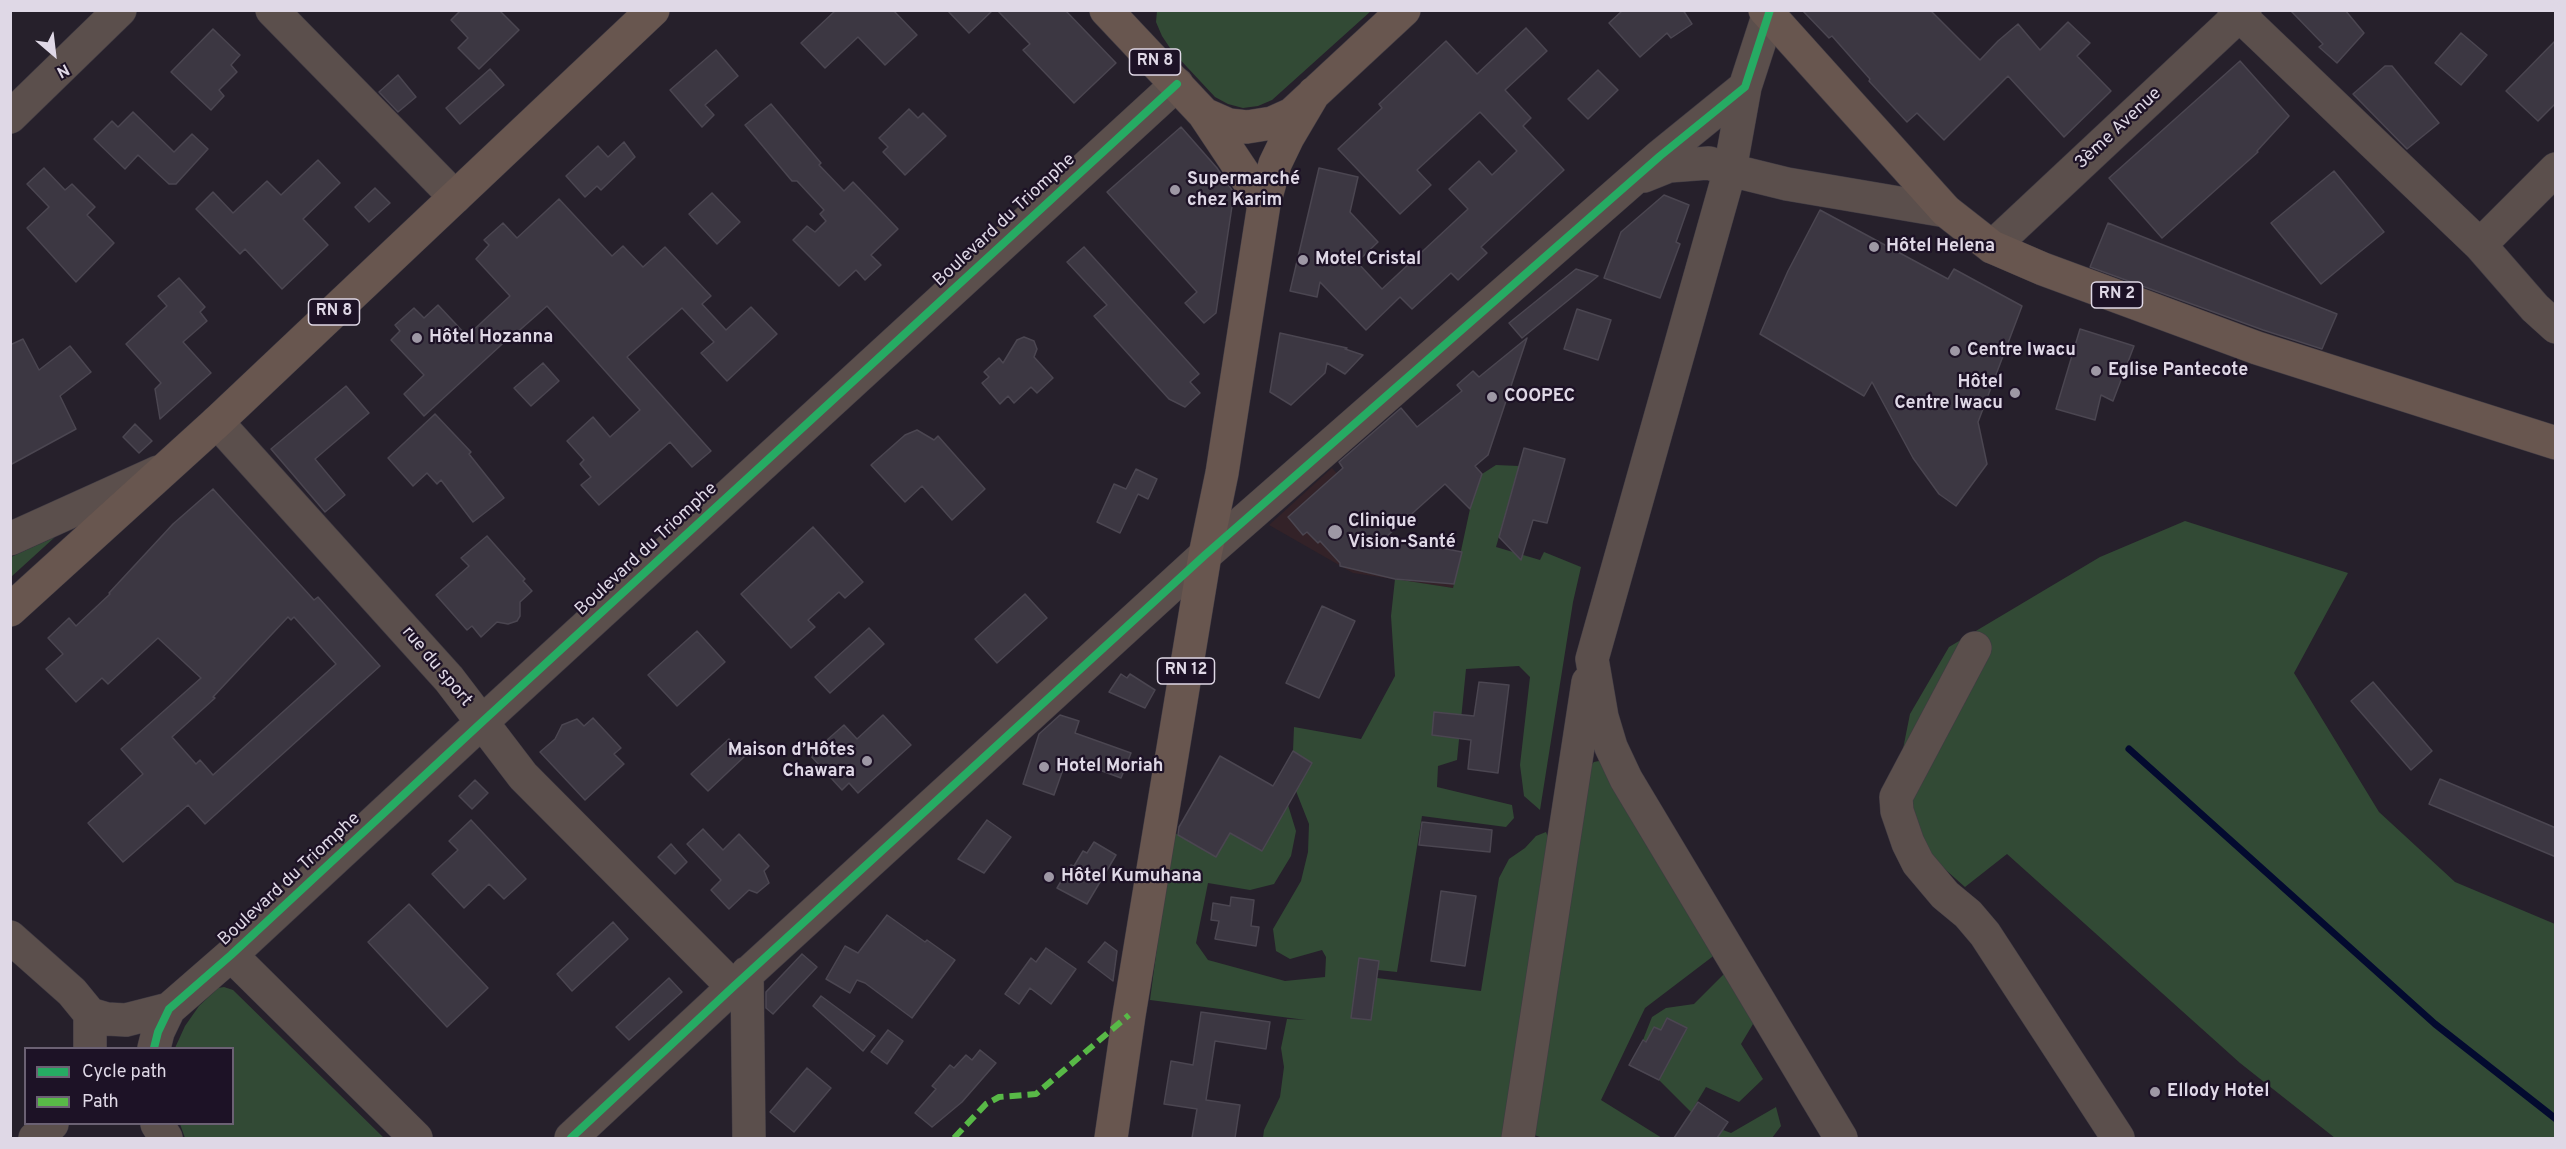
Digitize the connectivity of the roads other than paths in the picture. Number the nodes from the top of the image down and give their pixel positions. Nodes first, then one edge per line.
1 (120, 10) edge
2 (272, 10) edge
3 (653, 10) edge
4 (1106, 10) edge
5 (1134, 10) edge
6 (1404, 10) edge
7 (1767, 11) edge
8 (2239, 12) edge
9 (1147, 54) junction
10 (1177, 84) junction
11 (1745, 87) junction
12 (1314, 93) junction
13 (1204, 114) junction
14 (10, 117) edge
15 (2556, 169) edge
16 (1730, 170) junction
17 (1616, 196) junction
18 (455, 197) junction
19 (1264, 204) junction
20 (1946, 211) junction
21 (2480, 245) junction
22 (1992, 248) junction
23 (2556, 327) edge
24 (218, 422) junction
25 (2556, 443) edge
26 (170, 466) junction
27 (10, 539) edge
28 (1206, 555) junction
29 (10, 610) edge
30 (1975, 648) dead end
31 (1592, 659) junction
32 (482, 722) junction
33 (10, 938) edge
34 (231, 955) junction
35 (740, 980) junction
36 (169, 1009) junction
37 (90, 1014) junction
38 (90, 1047) edge
39 (154, 1047) edge
40 (51, 1125) edge
41 (35, 1138) edge
42 (416, 1138) edge
43 (571, 1138) edge
44 (749, 1138) edge
45 (1111, 1138) edge
46 (1518, 1138) edge
47 (1841, 1138) edge
48 (2118, 1138) edge

1 - 14 street
2 - 18 street
3 - 18 main road, RN 8
4 - 9 main road, RN 8
5 - 9 street
6 - 12 main road, RN 8
7 - 11 street
7 - 20 main road, RN 2
8 - 21 street
8 - 22 street, 3ème Avenue
9 - 10 main road, RN 8
10 - 13 main road, RN 8
10 - 32 street, Boulevard du Triomphe
11 - 16 street
11 - 17 street
12 - 13 main road, RN 8
12 - 19 main road, RN 8
13 - 19 main road, RN 8
15 - 21 street
16 - 17 street
16 - 20 street
16 - 31 street
17 - 28 street
18 - 24 main road, RN 8
19 - 28 main road, RN 12
20 - 22 main road, RN 2
21 - 23 street
22 - 25 main road, RN 2
24 - 26 main road, RN 8
24 - 32 street, rue du sport
26 - 27 street
26 - 29 main road, RN 8
28 - 35 street
28 - 45 main road, RN 12
30 - 48 street
31 - 46 street
31 - 47 street
32 - 34 street, Boulevard du Triomphe
32 - 35 street, rue du sport
33 - 37 street
34 - 36 street, Boulevard du Triomphe
34 - 42 street
35 - 43 street
35 - 44 street
36 - 37 street, Boulevard du Triomphe
36 - 39 street, Boulevard du Triomphe
37 - 38 street
40 - 41 street

